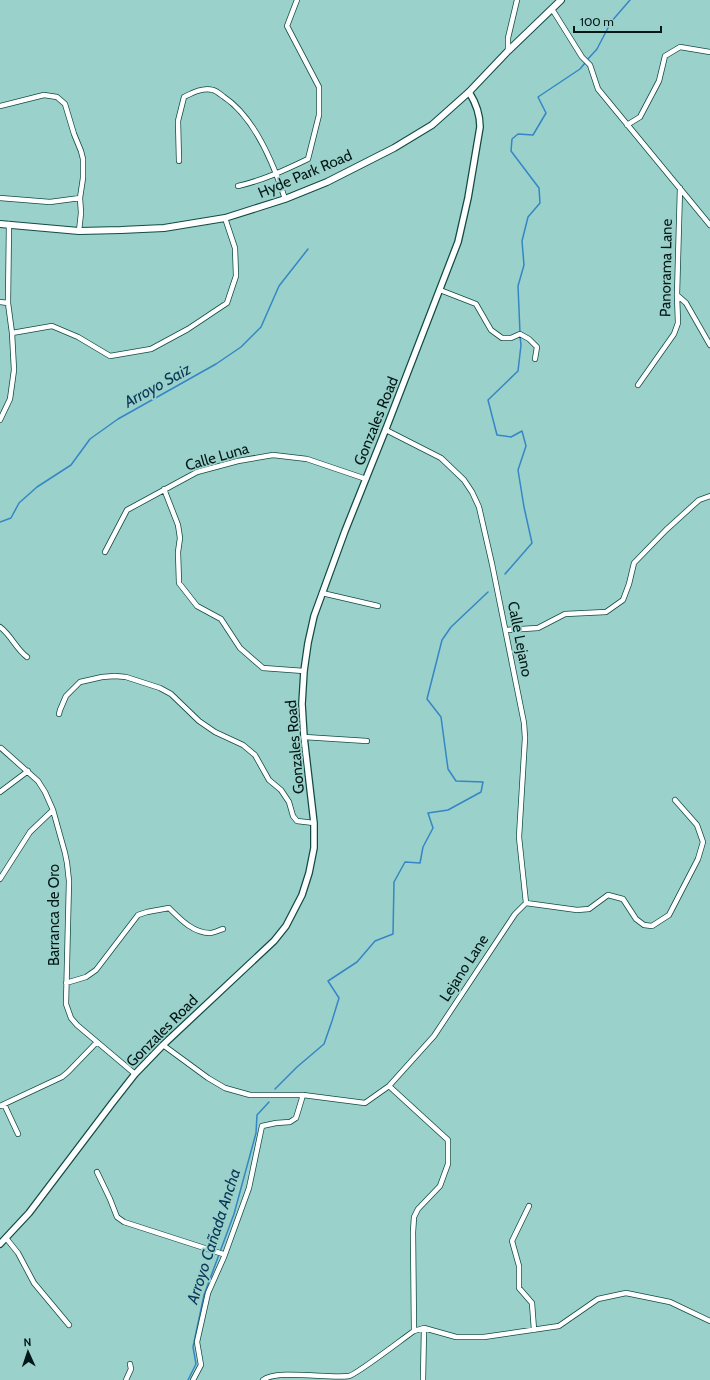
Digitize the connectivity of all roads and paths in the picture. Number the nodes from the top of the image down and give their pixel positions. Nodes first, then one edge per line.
1 (297, 0) edge
2 (517, 0) edge
3 (561, 0) edge
4 (552, 9) junction
5 (508, 51) junction
6 (710, 52) edge
7 (469, 92) junction
8 (0, 106) edge
9 (627, 125) junction
10 (179, 161) dead end
11 (277, 174) junction
12 (238, 186) dead end
13 (680, 188) junction
14 (0, 198) edge
15 (80, 198) junction
16 (285, 199) junction
17 (225, 218) junction
18 (0, 224) edge
19 (9, 224) junction
20 (710, 225) edge
21 (79, 231) junction
22 (440, 290) junction
23 (677, 295) junction
24 (0, 302) edge
25 (8, 303) junction
26 (12, 333) junction
27 (710, 345) edge
28 (535, 359) dead end
29 (638, 385) dead end
30 (0, 420) edge
31 (386, 430) junction
32 (366, 479) junction
33 (164, 489) junction
34 (710, 496) edge
35 (105, 552) dead end
36 (322, 593) junction
37 (378, 606) dead end
38 (0, 627) edge
39 (506, 630) junction
40 (27, 657) dead end
41 (304, 671) junction
42 (59, 714) dead end
43 (304, 737) junction
44 (367, 741) dead end
45 (1, 748) edge
46 (28, 771) junction
47 (0, 792) edge
48 (675, 800) dead end
49 (53, 810) junction
50 (314, 823) junction
51 (0, 879) edge
52 (526, 902) junction
53 (223, 929) dead end
54 (66, 983) junction
55 (96, 1042) junction
56 (163, 1045) junction
57 (135, 1074) junction
58 (389, 1086) junction
59 (303, 1095) junction
60 (2, 1105) edge
61 (18, 1134) dead end
62 (97, 1172) dead end
63 (529, 1206) dead end
64 (6, 1238) junction
65 (0, 1244) edge
66 (220, 1253) dead end
67 (710, 1321) edge
68 (69, 1325) dead end
69 (424, 1328) junction
70 (534, 1330) junction
71 (414, 1331) junction
72 (130, 1364) dead end
73 (126, 1380) edge
74 (193, 1380) edge
75 (263, 1380) edge
76 (422, 1380) edge

1 - 11 street
2 - 5 street
3 - 4 main road, Hyde Park Road
4 - 5 main road, Hyde Park Road
4 - 9 street
5 - 7 main road, Hyde Park Road
6 - 9 street
7 - 16 main road, Hyde Park Road
7 - 22 street, Gonzales Road
8 - 15 street
9 - 13 street
10 - 11 street
11 - 12 street
11 - 16 street
13 - 20 street
13 - 23 street, Panorama Lane
14 - 15 street
15 - 21 street
16 - 17 main road, Hyde Park Road
17 - 21 main road, Hyde Park Road
17 - 26 street
18 - 19 main road, Hyde Park Road
19 - 21 main road, Hyde Park Road
19 - 25 street
22 - 28 street
22 - 31 street, Gonzales Road
23 - 27 street
23 - 29 street, Panorama Lane
24 - 25 street
25 - 26 street
26 - 30 street
31 - 32 street, Gonzales Road
31 - 39 street, Calle Lejano
32 - 33 street, Calle Luna
32 - 36 street, Gonzales Road
33 - 35 street, Calle Luna
33 - 41 street
34 - 39 street
36 - 37 street
36 - 41 street, Gonzales Road
38 - 40 street
39 - 52 street, Calle Lejano
41 - 43 street, Gonzales Road
42 - 50 street
43 - 44 street
43 - 50 street, Gonzales Road
45 - 46 street, Barranca de Oro
46 - 47 street
46 - 49 street, Barranca de Oro
48 - 52 street
49 - 51 street
49 - 54 street, Barranca de Oro
50 - 56 street, Gonzales Road
52 - 58 street, Lejano Lane
53 - 54 street
54 - 55 street, Barranca de Oro
55 - 57 street, Barranca de Oro
55 - 60 street
56 - 57 street, Gonzales Road
56 - 59 street, Lejano Lane
57 - 64 street, Gonzales Road
58 - 59 street, Lejano Lane
58 - 71 street
59 - 74 street
60 - 61 street
62 - 66 street
63 - 70 street
64 - 65 street, Gonzales Road
64 - 68 street
67 - 70 street
69 - 70 street
69 - 71 street
69 - 76 street
71 - 75 street
72 - 73 street

